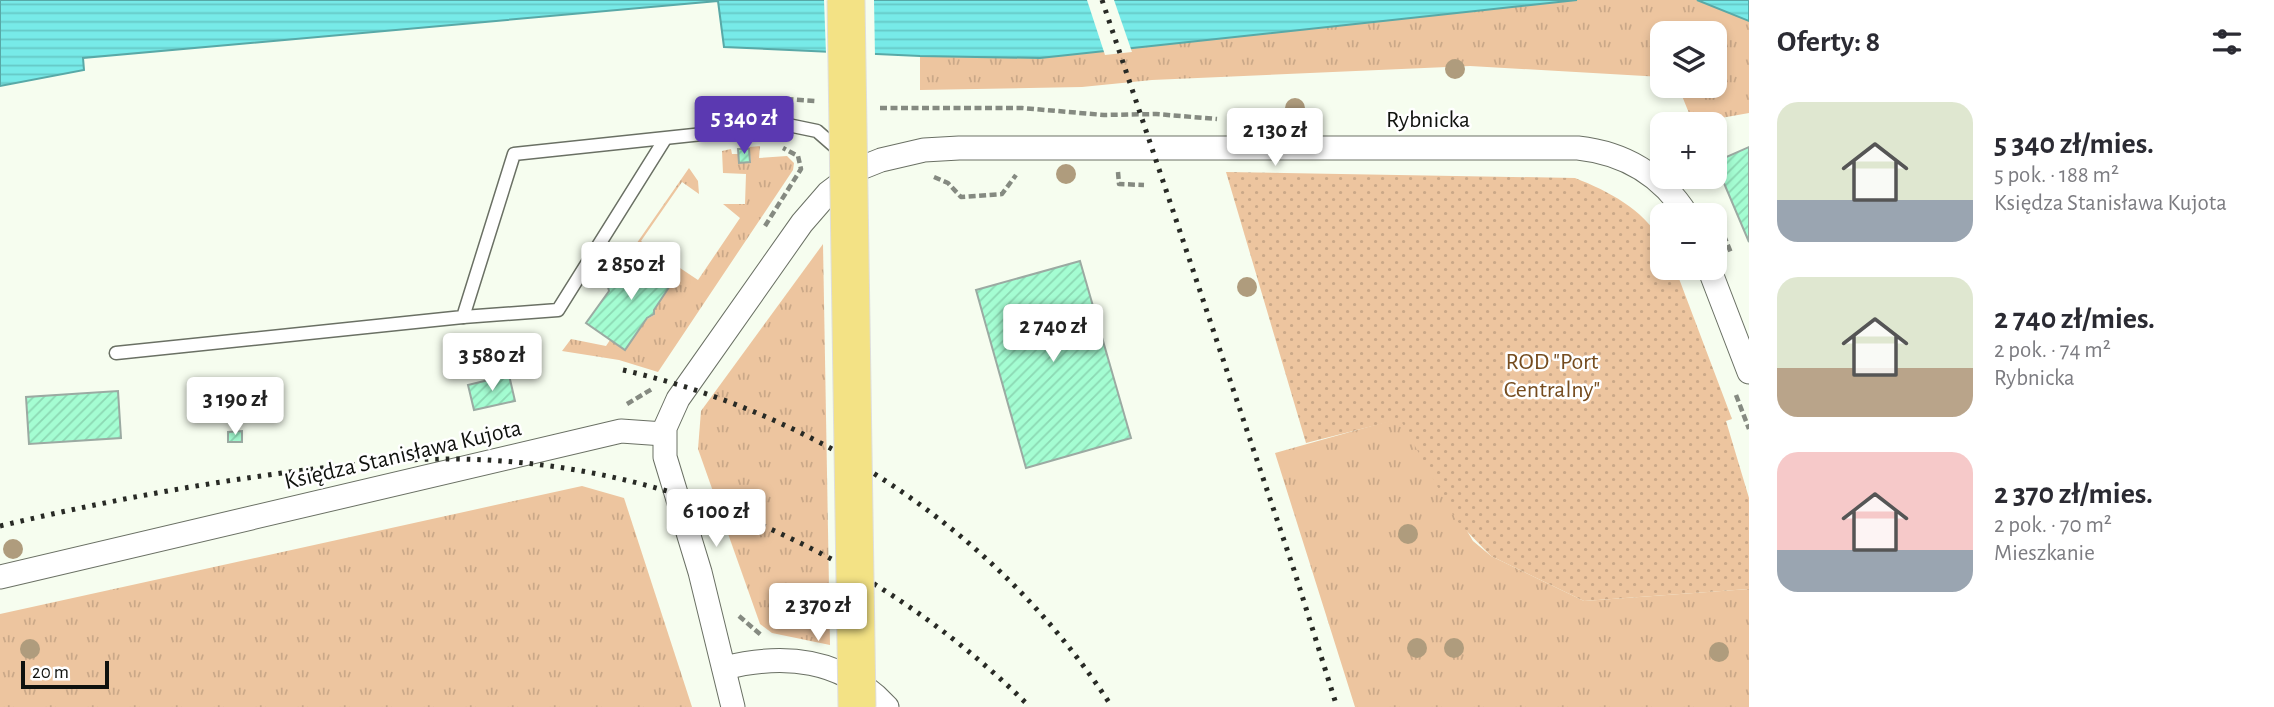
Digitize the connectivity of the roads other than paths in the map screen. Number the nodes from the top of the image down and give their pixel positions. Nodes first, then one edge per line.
1 (846, 0) edge
2 (665, 139) junction
3 (855, 172) junction
4 (1677, 203) edge
5 (1714, 280) edge
6 (463, 317) junction
7 (116, 353) dead end
8 (1749, 372) edge
9 (664, 434) junction
10 (0, 577) edge
11 (724, 668) junction
12 (733, 707) edge
13 (857, 707) edge
14 (887, 707) edge

1 - 13 main road, bridge
2 - 3 lane
2 - 6 lane
2 - 6 lane
3 - 4 street, Rybnicka
3 - 9 street
5 - 8 street
6 - 7 lane
9 - 10 street, Księdza Stanisława Kujota
9 - 11 street
11 - 12 street
11 - 14 street

